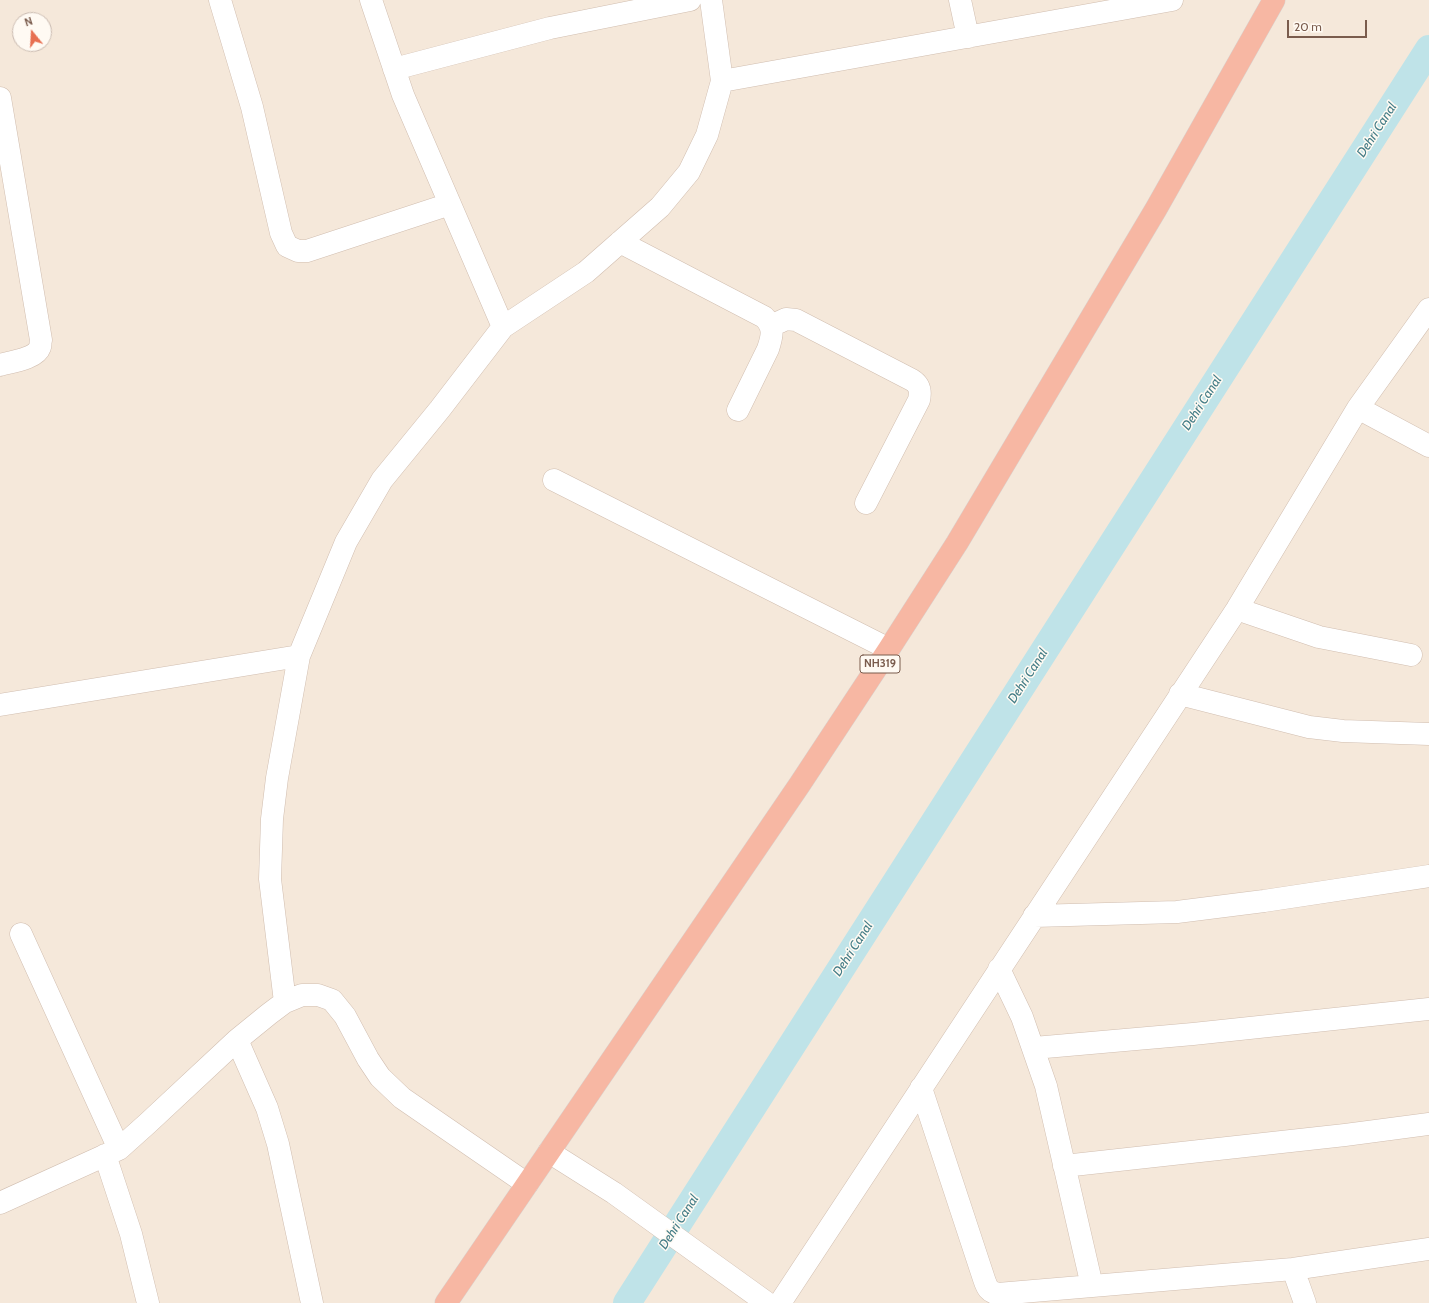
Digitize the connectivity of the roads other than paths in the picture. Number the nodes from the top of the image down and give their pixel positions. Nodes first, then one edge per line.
1 (220, 0) edge
2 (371, 0) edge
3 (690, 0) edge
4 (711, 0) edge
5 (960, 0) edge
6 (1172, 0) edge
7 (1274, 0) edge
8 (968, 37) junction
9 (394, 69) junction
10 (722, 81) junction
11 (0, 98) edge
12 (450, 204) junction
13 (620, 242) junction
14 (1429, 309) edge
15 (771, 326) junction
16 (503, 327) junction
17 (0, 365) edge
18 (1358, 408) junction
19 (738, 410) dead end
20 (1429, 446) edge
21 (554, 480) dead end
22 (866, 504) dead end
23 (1237, 610) junction
24 (889, 650) junction
25 (1411, 655) dead end
26 (299, 656) junction
27 (1180, 694) junction
28 (0, 705) edge
29 (1429, 734) edge
30 (1429, 876) edge
31 (1034, 916) junction
32 (21, 934) dead end
33 (999, 969) junction
34 (285, 1002) junction
35 (1429, 1009) edge
36 (237, 1040) junction
37 (1034, 1048) junction
38 (921, 1088) junction
39 (1429, 1124) edge
40 (112, 1152) junction
41 (549, 1152) junction
42 (1064, 1166) junction
43 (527, 1184) junction
44 (0, 1203) edge
45 (1429, 1249) edge
46 (1293, 1269) junction
47 (1092, 1286) junction
48 (148, 1303) edge
49 (312, 1303) edge
50 (446, 1303) edge
51 (767, 1303) edge
52 (780, 1303) edge
53 (1305, 1303) edge

1 - 12 street
2 - 9 street
3 - 9 street
4 - 10 street
5 - 8 street
6 - 8 street
7 - 24 highway, NH319
8 - 10 street
9 - 12 street
10 - 13 street
11 - 17 street
12 - 16 street
13 - 15 street
13 - 16 street
14 - 18 street
15 - 19 street
15 - 22 street
16 - 26 street
18 - 20 street
18 - 23 street
21 - 24 street
23 - 25 street
23 - 27 street
24 - 41 highway, NH319
26 - 28 street
26 - 34 street
27 - 29 street
27 - 31 street
30 - 31 street
31 - 33 street
32 - 40 street
33 - 37 street
33 - 38 street
34 - 36 street
34 - 43 street
35 - 37 street
36 - 40 street
36 - 49 street
37 - 42 street
38 - 47 street
38 - 52 street
39 - 42 street
40 - 44 street
40 - 48 street
41 - 43 highway, NH319
41 - 51 street
42 - 47 street
43 - 50 highway, NH319
45 - 46 street
46 - 47 street
46 - 53 street

